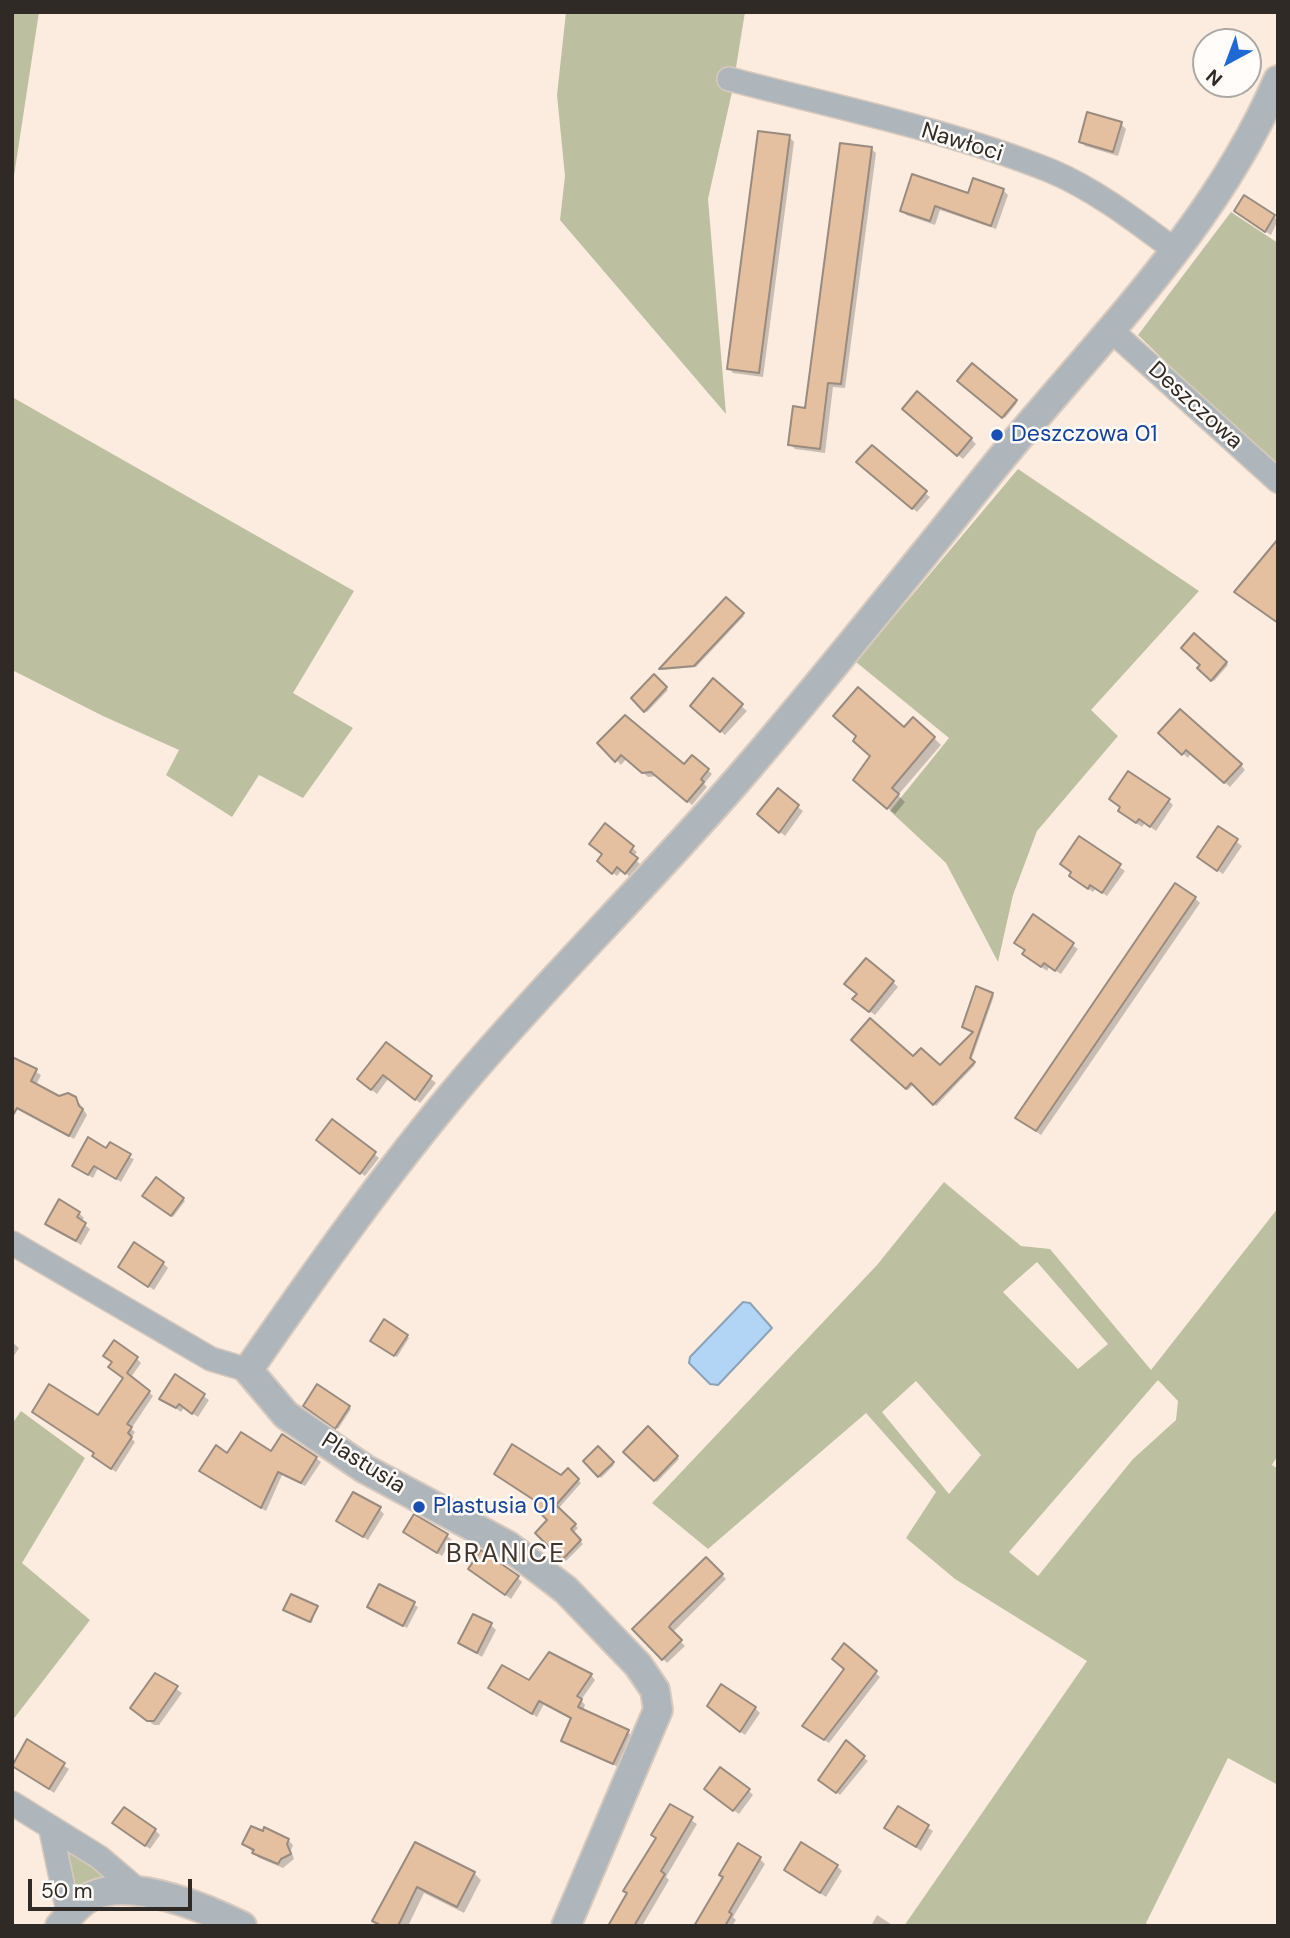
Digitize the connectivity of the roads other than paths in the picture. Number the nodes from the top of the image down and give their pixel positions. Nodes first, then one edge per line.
1 (729, 79) dead end
2 (1278, 80) edge
3 (1176, 251) junction
4 (1112, 331) junction
5 (1278, 481) edge
6 (12, 1243) edge
7 (248, 1370) junction
8 (12, 1803) edge
9 (51, 1830) junction
10 (140, 1892) junction
11 (65, 1921) edge
12 (242, 1926) edge
13 (566, 1926) edge

1 - 3 street, Nawłoci
2 - 3 street
3 - 4 street
4 - 5 street, Deszczowa
4 - 7 street
6 - 7 street
7 - 13 street, Plastusia
8 - 9 street
9 - 10 street
9 - 11 street
10 - 11 street
10 - 12 street

